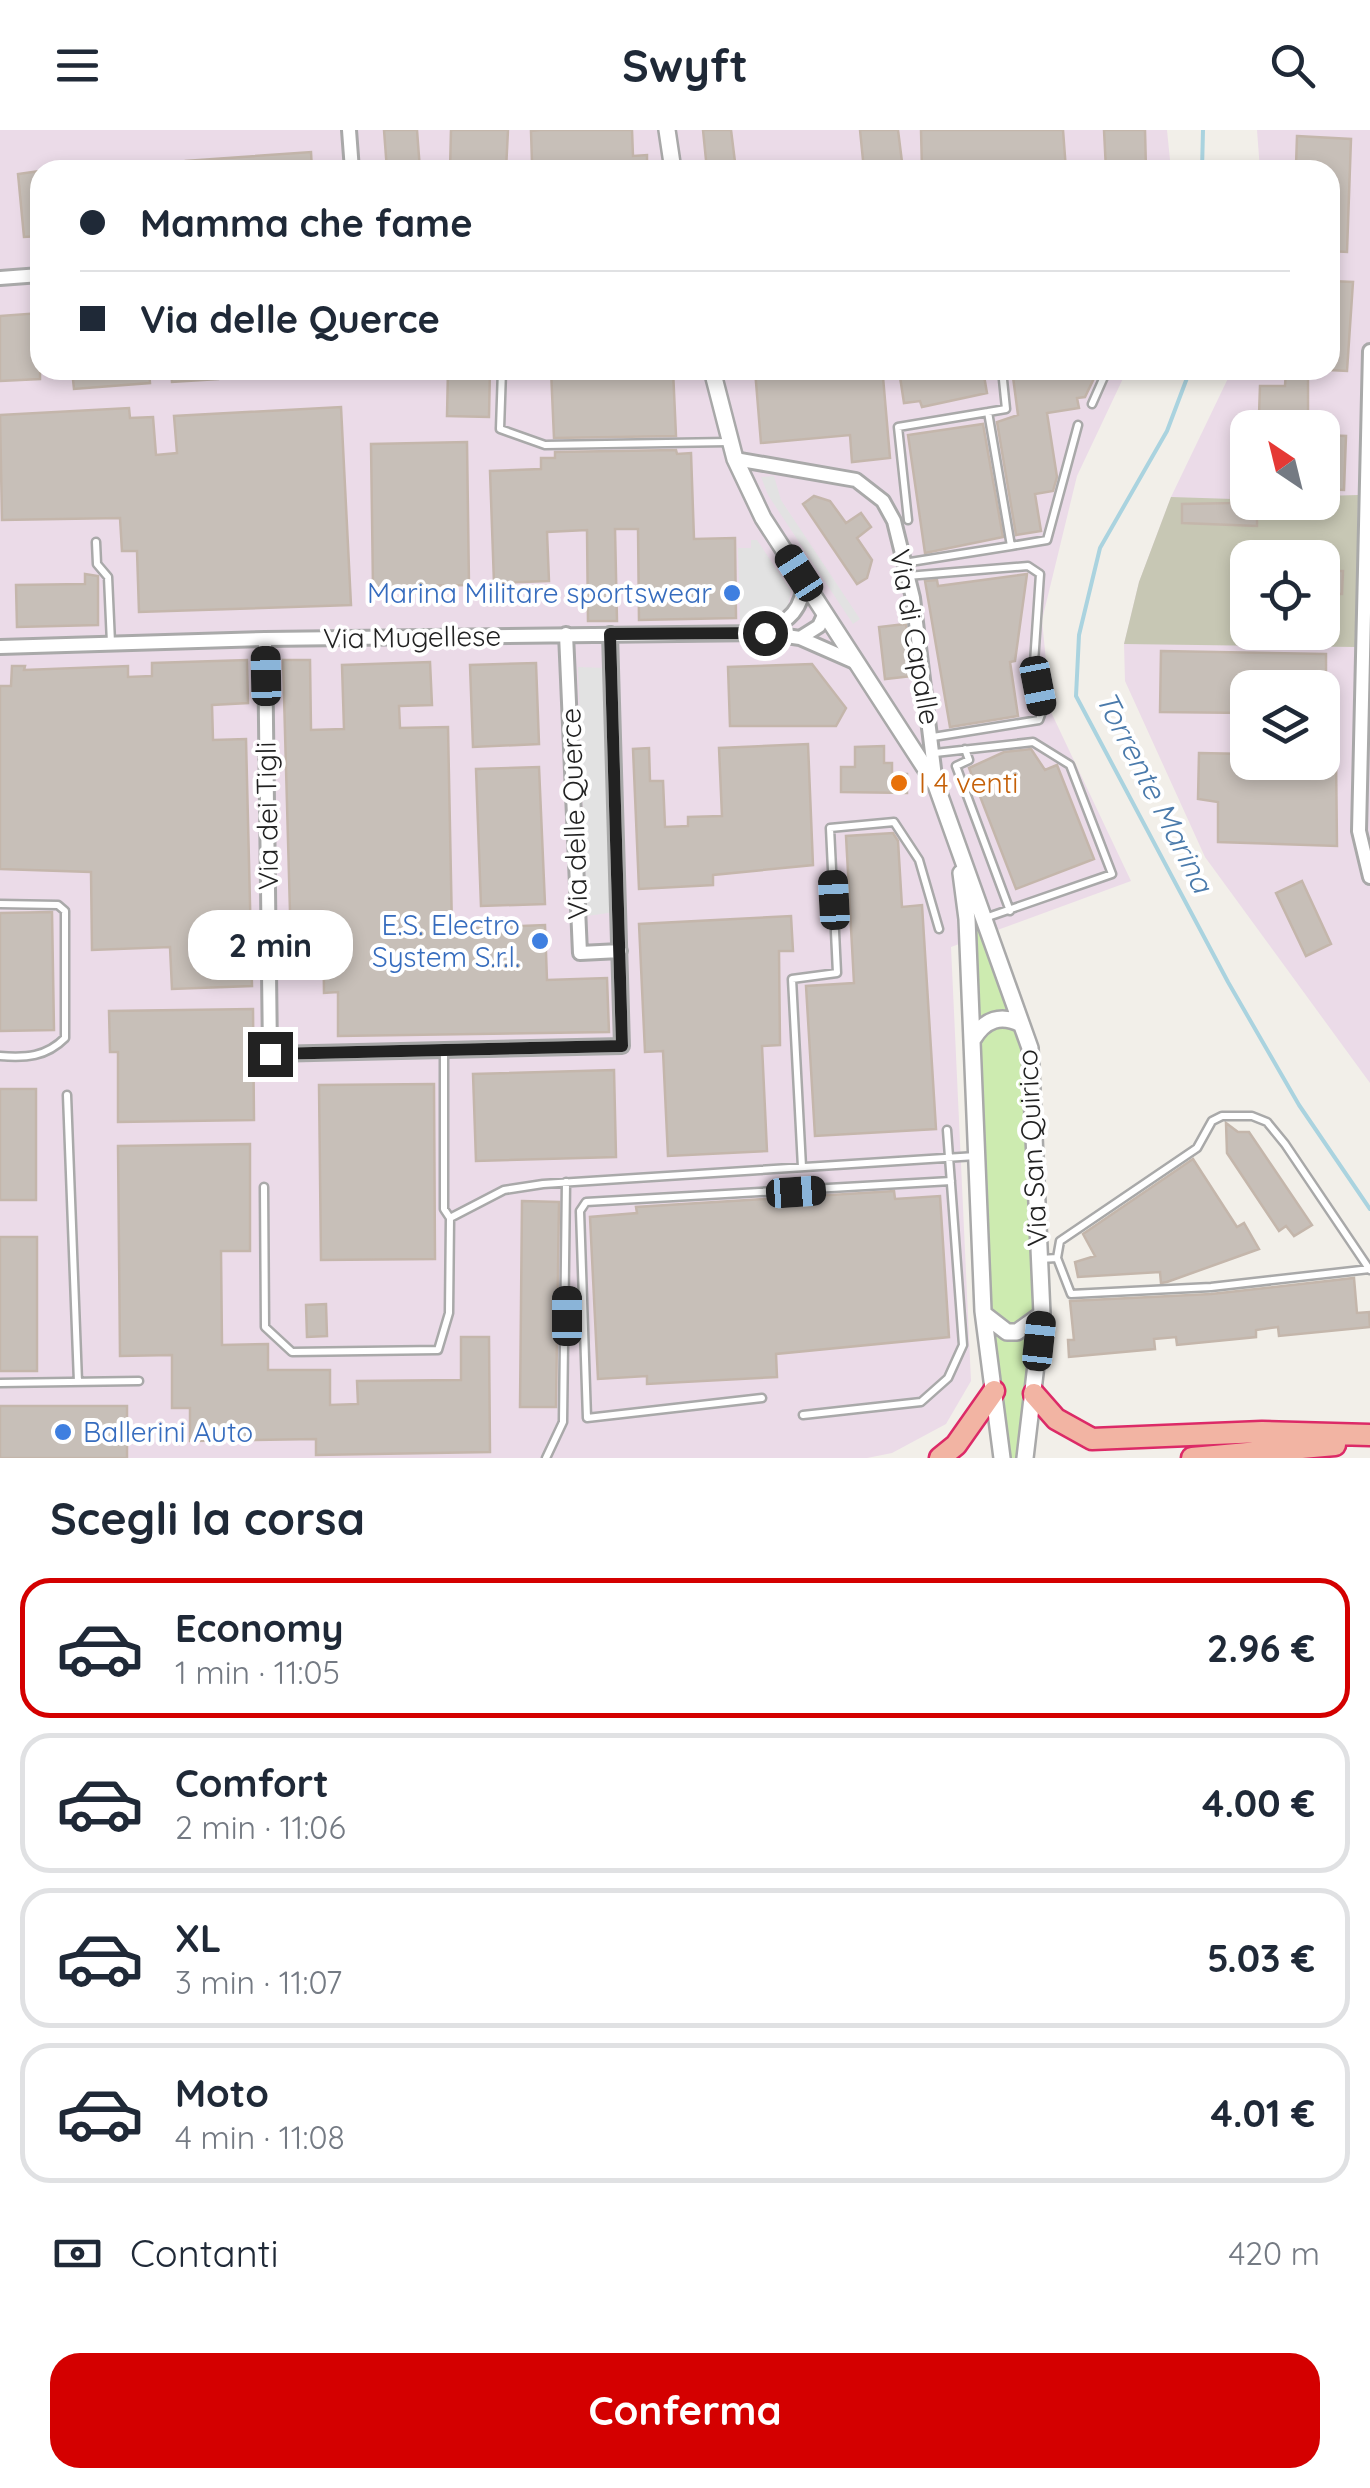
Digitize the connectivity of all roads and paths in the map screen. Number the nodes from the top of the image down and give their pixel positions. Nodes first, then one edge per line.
1 (349, 130) edge
2 (668, 130) edge
3 (351, 160) edge
4 (672, 160) edge
5 (30, 275) edge
6 (0, 278) edge
7 (1370, 351) edge
8 (502, 380) edge
9 (714, 380) edge
10 (1003, 380) edge
11 (1103, 380) edge
12 (1092, 404) dead end
13 (988, 412) junction
14 (1078, 425) dead end
15 (732, 450) junction
16 (908, 520) dead end
17 (96, 542) dead end
18 (1011, 546) junction
19 (1368, 559) edge
20 (905, 569) junction
21 (804, 580) junction
22 (824, 613) junction
23 (792, 618) junction
24 (765, 633) junction
25 (566, 634) junction
26 (610, 634) junction
27 (265, 638) junction
28 (800, 638) junction
29 (111, 644) junction
30 (0, 647) edge
31 (859, 664) junction
32 (933, 736) junction
33 (966, 749) junction
34 (935, 754) junction
35 (936, 784) junction
36 (958, 849) junction
37 (1370, 877) edge
38 (0, 904) edge
39 (1010, 910) junction
40 (985, 918) junction
41 (939, 929) dead end
42 (620, 952) junction
43 (1022, 1024) junction
44 (973, 1039) junction
45 (444, 1050) junction
46 (270, 1054) joint
47 (0, 1056) edge
48 (67, 1095) dead end
49 (947, 1130) dead end
50 (978, 1156) junction
51 (948, 1158) junction
52 (802, 1167) junction
53 (566, 1182) junction
54 (951, 1182) junction
55 (264, 1187) dead end
56 (450, 1218) junction
57 (1038, 1258) junction
58 (1057, 1258) junction
59 (1370, 1269) edge
60 (983, 1311) junction
61 (1042, 1314) junction
62 (139, 1381) dead end
63 (78, 1382) junction
64 (0, 1383) edge
65 (994, 1391) junction
66 (1034, 1394) junction
67 (762, 1398) dead end
68 (803, 1415) dead end
69 (1370, 1441) edge
70 (546, 1458) edge
71 (940, 1458) edge
72 (1002, 1458) edge
73 (1026, 1458) edge
74 (1192, 1458) edge
75 (1311, 1458) edge

1 - 3 street
2 - 4 street
5 - 6 street
7 - 19 street
8 - 15 lane
9 - 15 street
10 - 13 lane
11 - 12 lane
13 - 16 lane
13 - 18 lane
14 - 18 lane
15 - 20 street, Via di Capalle
15 - 21 street, Via San Quirico
17 - 29 lane
18 - 20 lane
19 - 37 street
20 - 32 street, Via di Capalle
20 - 32 lane
21 - 22 street, Via San Quirico
21 - 23 street
22 - 23 street, Via Mugellese
22 - 28 street
22 - 31 street, Via San Quirico
23 - 24 street, Via Mugellese
24 - 26 street, Via Mugellese
24 - 28 street, Via Mugellese
25 - 26 street, Via Mugellese
25 - 27 street, Via Mugellese
25 - 42 street, Via delle Querce
26 - 42 street, Via delle Querce
27 - 29 street, Via Mugellese
27 - 46 street, Via dei Tigli
28 - 31 street, Via Mugellese
29 - 30 street, Via Mugellese
31 - 35 street, Via San Quirico
32 - 34 street, Via di Capalle
33 - 34 lane
33 - 39 lane
33 - 39 lane
34 - 35 street, Via di Capalle
35 - 36 street, Via San Quirico
36 - 40 street, Via San Quirico
36 - 44 street, Via San Quirico
38 - 47 lane
39 - 40 lane
40 - 43 street, Via San Quirico
41 - 52 lane
42 - 45 street, Via delle Querce
43 - 44 street
43 - 57 street, Via San Quirico
44 - 50 street, Via San Quirico
45 - 46 street, Via delle Querce
45 - 56 lane
48 - 63 lane
49 - 51 lane
50 - 51 lane
50 - 60 street, Via San Quirico
51 - 52 lane
51 - 54 lane
52 - 53 lane
53 - 56 lane
53 - 70 lane
54 - 67 lane
54 - 68 lane
55 - 56 lane
57 - 58 lane
57 - 61 street, Via San Quirico
58 - 59 lane
58 - 59 lane
60 - 61 street
60 - 65 street, Via San Quirico
61 - 66 street, Via San Quirico
62 - 63 lane
63 - 64 lane
65 - 71 highway
65 - 72 street, Via San Quirico
66 - 69 highway
66 - 73 street, Via San Quirico
69 - 74 highway
69 - 75 highway

